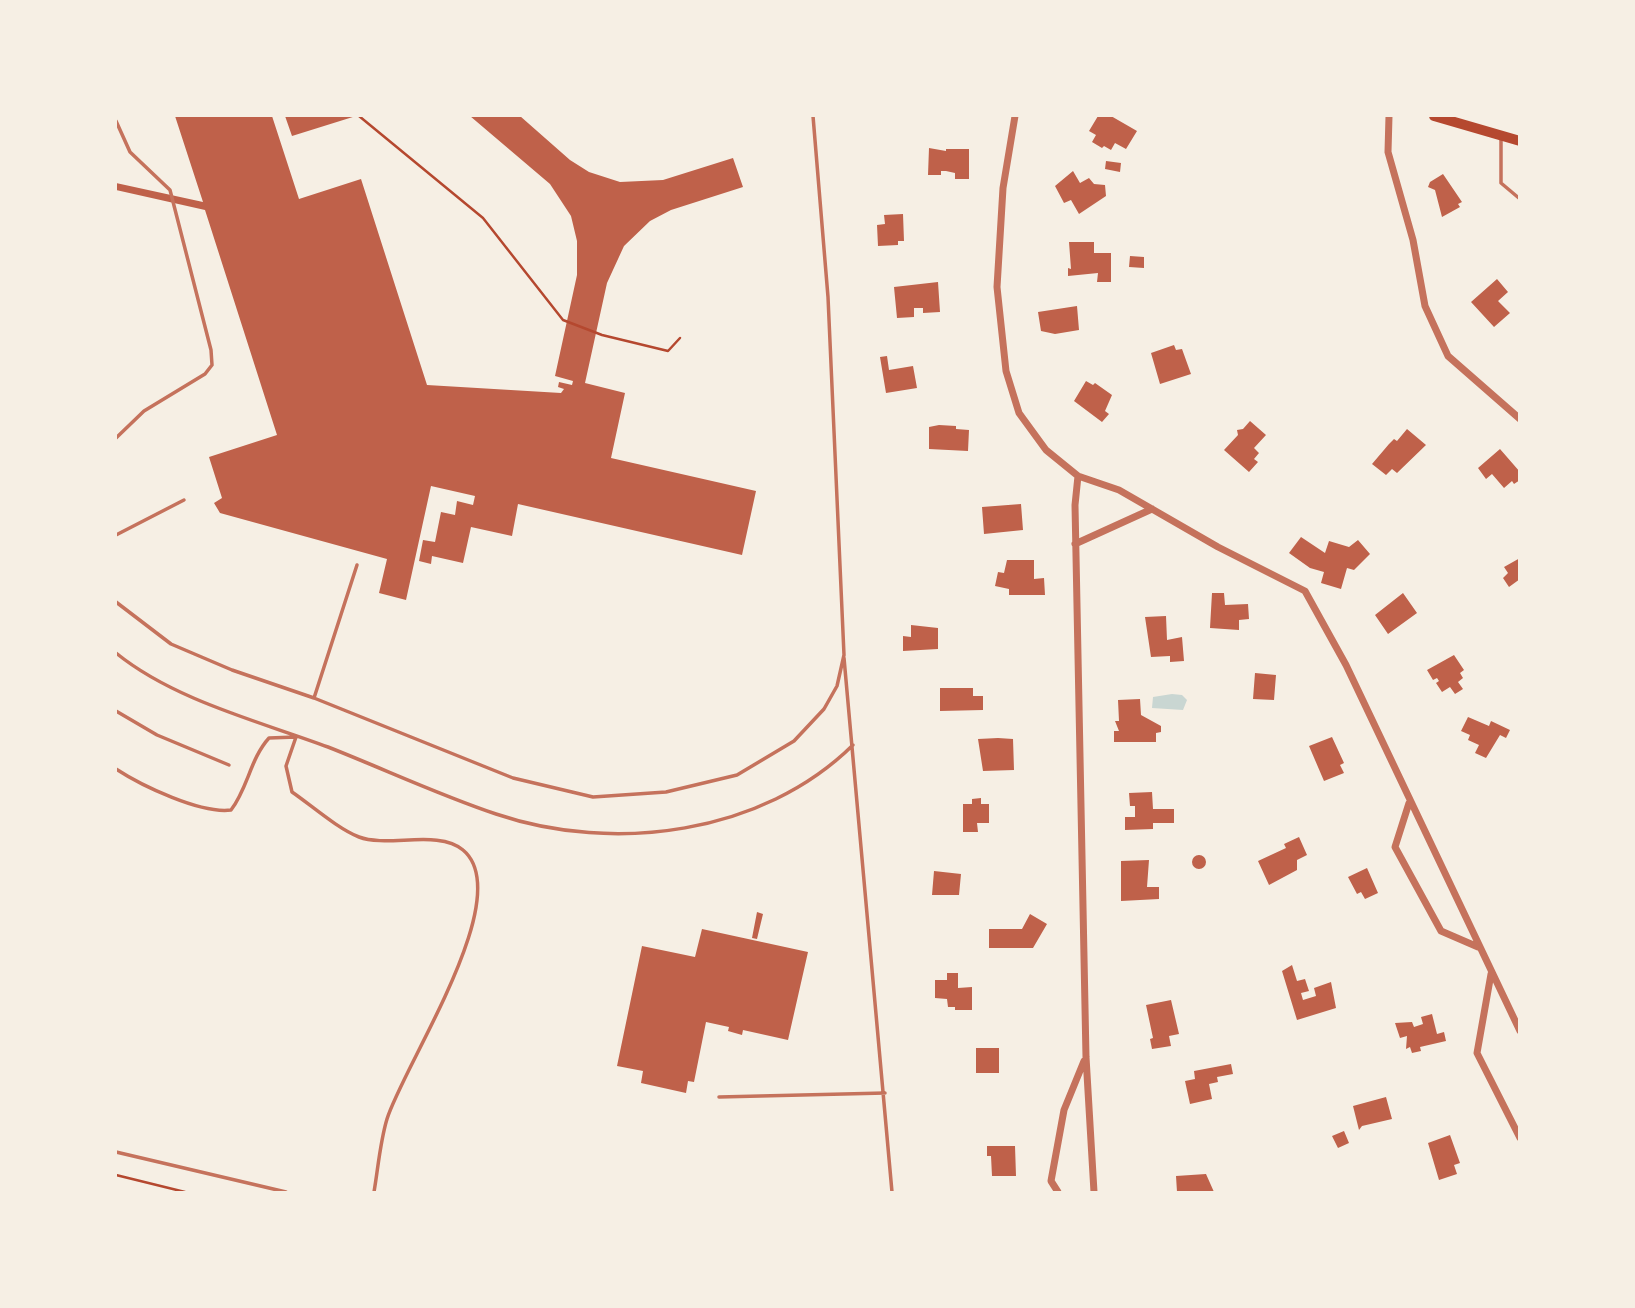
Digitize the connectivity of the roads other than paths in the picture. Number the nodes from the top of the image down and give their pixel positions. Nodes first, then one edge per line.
1 (813, 116) edge
2 (1015, 116) edge
3 (1389, 116) edge
4 (1434, 116) edge
5 (116, 121) edge
6 (1501, 136) junction
7 (1520, 141) edge
8 (1520, 199) edge
9 (1520, 419) edge
10 (116, 438) edge
11 (1077, 476) junction
12 (184, 500) dead end
13 (1152, 509) junction
14 (116, 535) edge
15 (1075, 544) junction
16 (357, 565) dead end
17 (116, 602) edge
18 (116, 653) edge
19 (844, 655) junction
20 (314, 698) junction
21 (116, 711) edge
22 (296, 737) junction
23 (853, 745) junction
24 (229, 765) dead end
25 (116, 769) edge
26 (1409, 803) junction
27 (1479, 947) junction
28 (1491, 974) junction
29 (1520, 1031) edge
30 (1086, 1058) junction
31 (885, 1093) junction
32 (719, 1097) dead end
33 (1520, 1138) edge
34 (116, 1152) edge
35 (286, 1192) edge
36 (374, 1192) edge
37 (892, 1192) edge
38 (1058, 1192) edge
39 (1094, 1192) edge

1 - 19 lane
2 - 11 street
3 - 9 street
4 - 6 main road
5 - 10 lane
6 - 7 main road
6 - 8 lane
11 - 13 street
11 - 15 street
12 - 14 lane
13 - 15 street
13 - 26 street
15 - 30 street
16 - 20 lane
17 - 20 lane
18 - 22 lane
19 - 20 lane
19 - 23 lane
21 - 24 lane
22 - 23 lane
22 - 25 lane
22 - 36 lane
23 - 31 lane
26 - 27 street
26 - 27 street
27 - 28 street
28 - 29 street
28 - 33 street
30 - 38 street
30 - 39 street
31 - 32 lane
31 - 37 lane
34 - 35 lane

